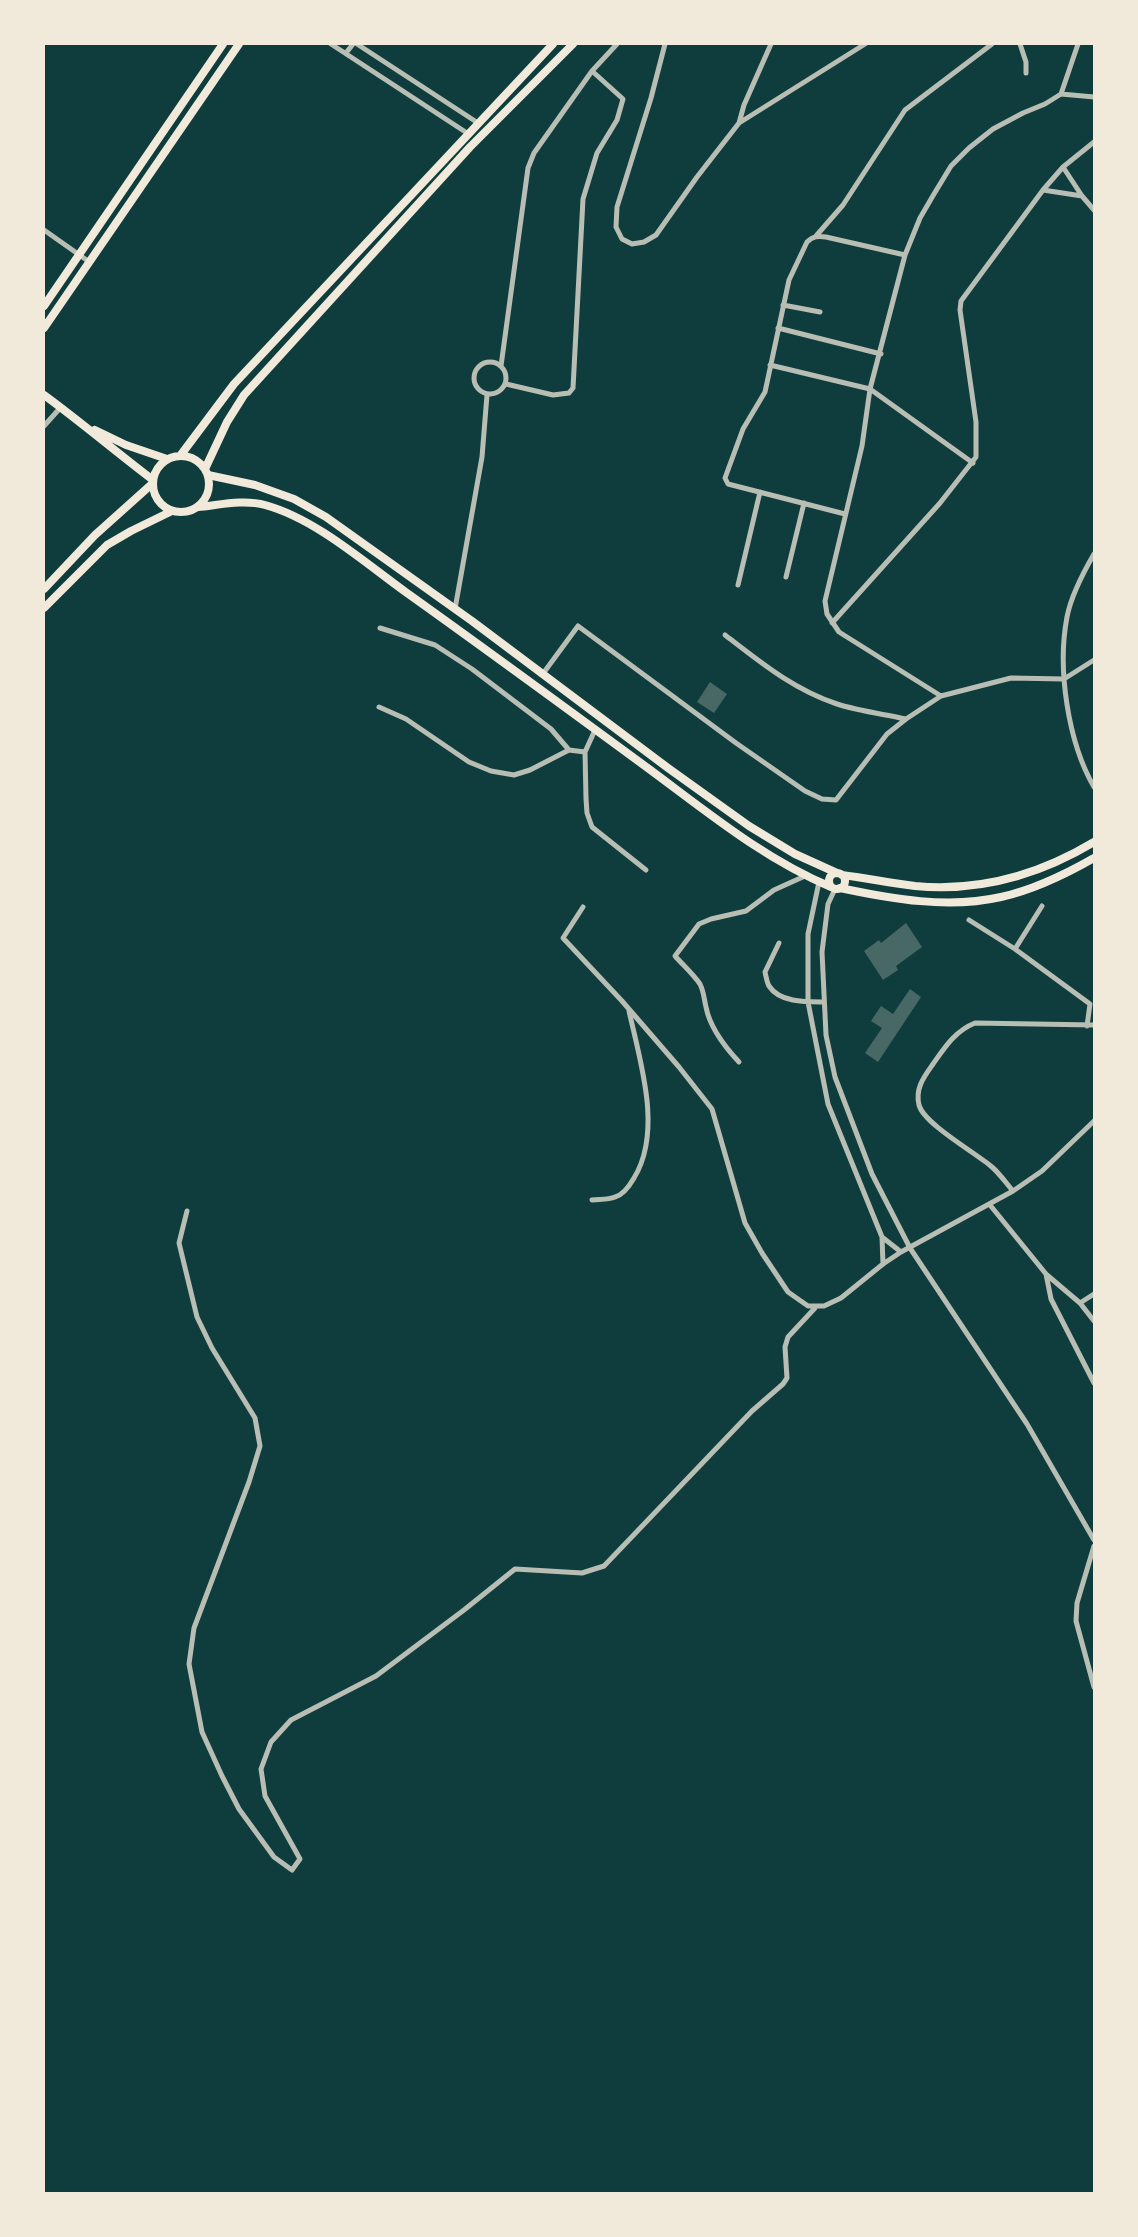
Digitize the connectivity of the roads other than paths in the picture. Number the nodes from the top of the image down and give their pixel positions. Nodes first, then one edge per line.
1 (223, 44) edge
2 (239, 44) edge
3 (331, 44) edge
4 (355, 44) edge
5 (553, 44) edge
6 (573, 44) edge
7 (617, 44) edge
8 (665, 44) edge
9 (771, 44) edge
10 (865, 44) edge
11 (992, 44) edge
12 (1020, 44) edge
13 (1078, 44) edge
14 (346, 53) junction
15 (592, 71) junction
16 (1026, 74) dead end
17 (1061, 94) junction
18 (1095, 97) edge
19 (478, 123) junction
20 (739, 123) junction
21 (467, 133) junction
22 (159, 135) junction
23 (170, 142) junction
24 (1095, 142) edge
25 (1063, 167) junction
26 (1043, 190) junction
27 (1082, 196) junction
28 (1095, 210) edge
29 (44, 230) edge
30 (816, 236) junction
31 (78, 254) junction
32 (905, 255) junction
33 (88, 261) junction
34 (783, 305) junction
35 (44, 306) edge
36 (820, 312) dead end
37 (44, 328) edge
38 (778, 328) junction
39 (881, 354) junction
40 (770, 365) junction
41 (501, 366) junction
42 (506, 384) junction
43 (870, 389) junction
44 (487, 394) junction
45 (44, 395) edge
46 (61, 407) junction
47 (44, 426) edge
48 (88, 426) junction
49 (180, 456) junction
50 (167, 459) junction
51 (973, 463) junction
52 (206, 472) junction
53 (153, 481) junction
54 (760, 492) junction
55 (804, 503) junction
56 (198, 507) junction
57 (172, 511) junction
58 (845, 514) junction
59 (1095, 554) edge
60 (786, 577) dead end
61 (738, 585) dead end
62 (44, 589) edge
63 (44, 609) edge
64 (455, 609) junction
65 (832, 623) junction
66 (380, 628) dead end
67 (725, 635) dead end
68 (1095, 660) edge
69 (542, 675) junction
70 (1064, 679) junction
71 (941, 696) junction
72 (379, 706) dead end
73 (906, 719) junction
74 (595, 730) junction
75 (569, 750) junction
76 (585, 752) junction
77 (1095, 787) edge
78 (1095, 842) edge
79 (1095, 858) edge
80 (646, 870) dead end
81 (839, 874) junction
82 (805, 876) junction
83 (819, 882) junction
84 (835, 888) junction
85 (1042, 906) dead end
86 (583, 907) dead end
87 (969, 920) dead end
88 (779, 943) dead end
89 (1015, 949) junction
90 (1092, 1001) edge
91 (808, 1002) junction
92 (824, 1002) junction
93 (629, 1009) junction
94 (1095, 1025) edge
95 (1087, 1026) junction
96 (739, 1062) dead end
97 (1095, 1121) edge
98 (1013, 1191) junction
99 (592, 1200) dead end
100 (990, 1205) junction
101 (187, 1211) dead end
102 (882, 1237) junction
103 (910, 1248) junction
104 (901, 1252) junction
105 (883, 1264) junction
106 (1046, 1274) junction
107 (1095, 1294) edge
108 (1080, 1303) junction
109 (815, 1308) junction
110 (1095, 1321) edge
111 (1095, 1383) edge
112 (1095, 1540) edge
113 (1095, 1546) edge
114 (1095, 1687) edge

1 - 22 main road
2 - 23 main road
3 - 14 street
4 - 14 street
4 - 19 street
5 - 19 main road
6 - 52 main road
7 - 15 street
8 - 20 street
9 - 20 street
10 - 20 street
11 - 30 street
12 - 16 street
13 - 17 street
14 - 21 street
15 - 41 street
15 - 42 street
17 - 18 street
17 - 32 street
19 - 21 main road
21 - 49 main road
22 - 23 main road
22 - 31 main road
23 - 33 main road
24 - 25 street
25 - 26 street
25 - 27 street
26 - 27 street
26 - 51 street
27 - 28 street
29 - 31 street
30 - 32 street
30 - 34 street
31 - 33 street
31 - 35 main road
32 - 39 street
33 - 37 main road
34 - 36 street
34 - 38 street
38 - 39 street
38 - 40 street
39 - 43 street
40 - 43 street
40 - 54 street
41 - 42 street
41 - 44 street
42 - 44 street
43 - 51 street
43 - 58 street
44 - 64 street
45 - 46 main road
46 - 47 street
46 - 48 main road
48 - 50 main road
48 - 53 main road
49 - 50 main road
49 - 52 main road
50 - 53 main road
51 - 65 street
52 - 56 main road
52 - 64 main road
53 - 57 main road
53 - 62 main road
54 - 55 street
54 - 61 street
55 - 58 street
55 - 60 street
56 - 57 main road
56 - 74 main road
57 - 63 main road
58 - 65 street
59 - 70 street
64 - 69 main road
65 - 71 street
66 - 75 street
67 - 73 street
68 - 70 street
69 - 73 street
69 - 81 main road
70 - 71 street
70 - 77 street
71 - 73 street
72 - 75 street
74 - 76 street
74 - 82 main road
75 - 76 street
76 - 80 street
78 - 81 main road
79 - 84 main road
81 - 84 main road
81 - 84 main road
82 - 83 main road
82 - 96 street
83 - 84 main road
83 - 91 street
84 - 92 street
85 - 89 street
86 - 93 street
87 - 89 street
88 - 91 street
89 - 90 street
90 - 95 street
91 - 92 street
91 - 102 street
92 - 103 street
93 - 99 street
93 - 109 street
94 - 95 street
95 - 98 street
97 - 98 street
98 - 100 street
100 - 103 street
100 - 106 street
101 - 109 street
102 - 104 street
102 - 105 street
103 - 104 street
103 - 112 street
104 - 105 street
105 - 109 street
106 - 108 street
106 - 111 street
107 - 108 street
108 - 110 street
113 - 114 street

